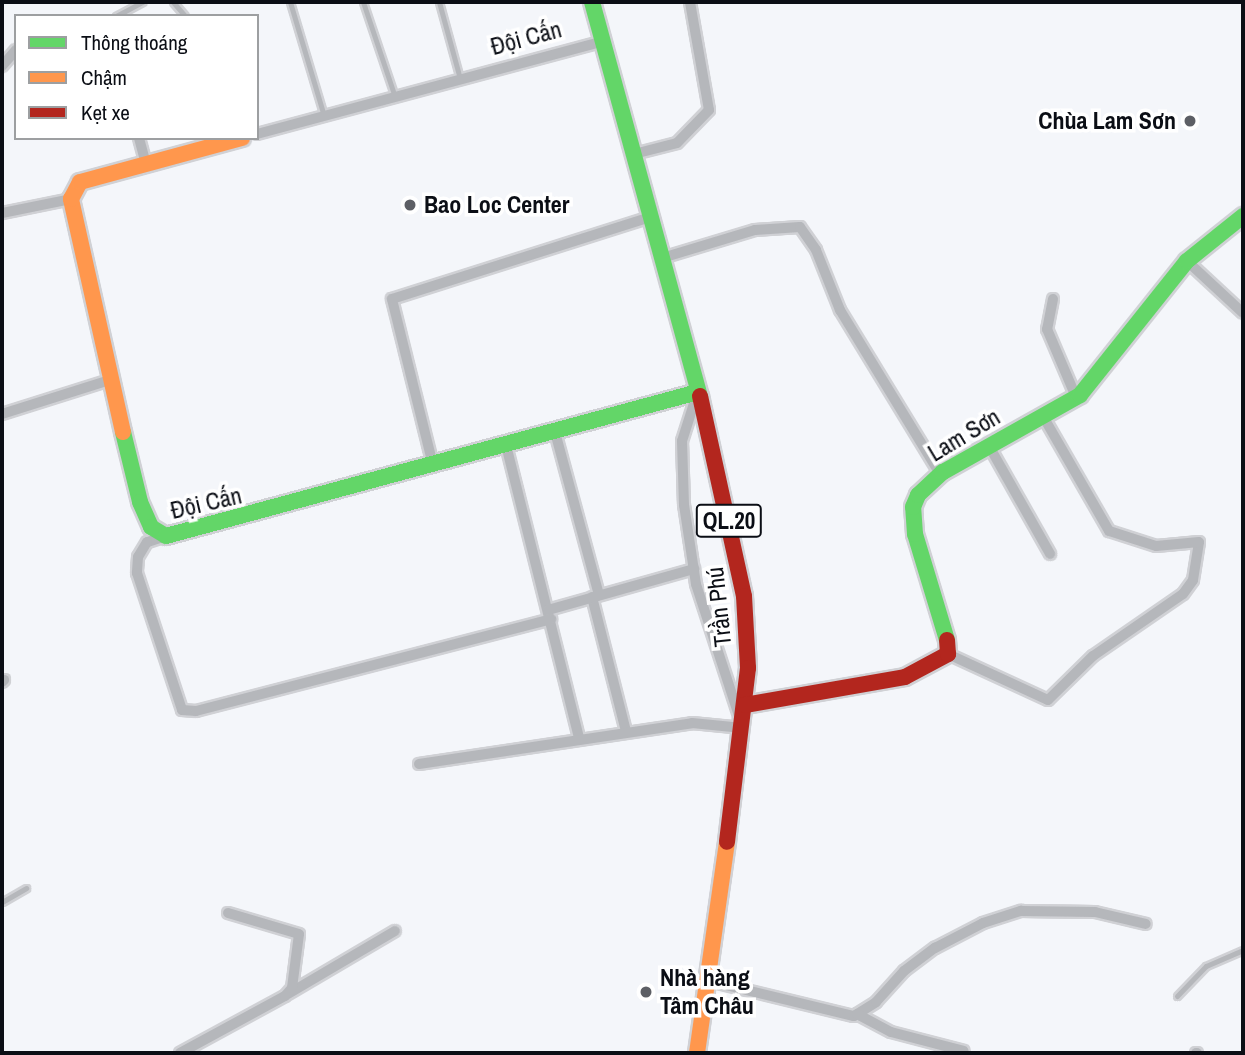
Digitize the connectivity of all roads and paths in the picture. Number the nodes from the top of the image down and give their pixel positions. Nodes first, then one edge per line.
1 (142, 2) edge
2 (290, 2) edge
3 (363, 2) edge
4 (439, 2) edge
5 (592, 2) edge
6 (690, 2) edge
7 (120, 14) edge
8 (604, 41) junction
9 (14, 52) edge
10 (2, 66) edge
11 (460, 79) junction
12 (395, 97) junction
13 (324, 116) junction
14 (259, 133) edge
15 (140, 140) edge
16 (223, 141) edge
17 (634, 154) junction
18 (146, 164) junction
19 (71, 200) junction
20 (2, 213) edge
21 (1243, 216) edge
22 (651, 217) junction
23 (662, 258) junction
24 (1187, 261) junction
25 (1053, 299) dead end
26 (1243, 313) edge
27 (110, 380) junction
28 (698, 391) junction
29 (1076, 397) junction
30 (2, 414) edge
31 (1043, 416) junction
32 (555, 432) junction
33 (506, 445) junction
34 (989, 446) junction
35 (433, 466) junction
36 (940, 474) junction
37 (166, 536) junction
38 (1050, 554) dead end
39 (694, 569) junction
40 (596, 596) junction
41 (550, 614) junction
42 (948, 654) junction
43 (745, 705) junction
44 (743, 728) junction
45 (626, 731) junction
46 (579, 737) junction
47 (419, 764) dead end
48 (26, 888) dead end
49 (2, 902) edge
50 (228, 913) dead end
51 (1146, 924) dead end
52 (395, 931) dead end
53 (1243, 950) edge
54 (709, 981) junction
55 (285, 996) junction
56 (1177, 996) dead end
57 (857, 1013) junction
58 (964, 1051) dead end
59 (180, 1053) edge
60 (697, 1053) edge

1 - 7 lane
2 - 13 lane
3 - 12 lane
4 - 11 lane
5 - 8 main road, Trần Phú / QL.20
6 - 17 street
8 - 11 street, Đội Cấn
8 - 17 main road, Trần Phú / QL.20
9 - 10 street
11 - 12 street, Đội Cấn
12 - 13 street, Đội Cấn
13 - 14 street, Đội Cấn
15 - 18 street
16 - 18 main road
17 - 22 main road, Trần Phú / QL.20
18 - 19 main road
19 - 20 street
19 - 27 main road, Đội Cấn
21 - 24 main road, Lam Sơn
22 - 23 main road, Trần Phú / QL.20
22 - 35 street
23 - 28 main road, Trần Phú / QL.20
23 - 36 street
24 - 26 street
24 - 29 main road, Lam Sơn
25 - 29 street
27 - 30 street
27 - 37 main road, Đội Cấn
28 - 32 main road, Đội Cấn
28 - 39 street
28 - 43 main road, Trần Phú / QL.20
29 - 31 main road, Lam Sơn
31 - 34 main road, Lam Sơn
31 - 42 street
32 - 33 main road, Đội Cấn
32 - 40 street
33 - 35 main road, Đội Cấn
33 - 41 street
34 - 36 main road, Lam Sơn
34 - 38 street
35 - 37 main road, Đội Cấn
36 - 42 main road, Lam Sơn
37 - 41 street
39 - 40 street
39 - 44 street
40 - 41 street
40 - 45 street
41 - 46 street
42 - 43 main road
43 - 44 main road, Trần Phú / QL.20
44 - 45 street
44 - 54 main road, Trần Phú / QL.20
45 - 46 street
46 - 47 street
48 - 49 lane
50 - 55 street
51 - 57 street
52 - 55 street
53 - 56 lane
54 - 57 street
54 - 60 main road, Trần Phú / QL.20
55 - 59 street
57 - 58 street

